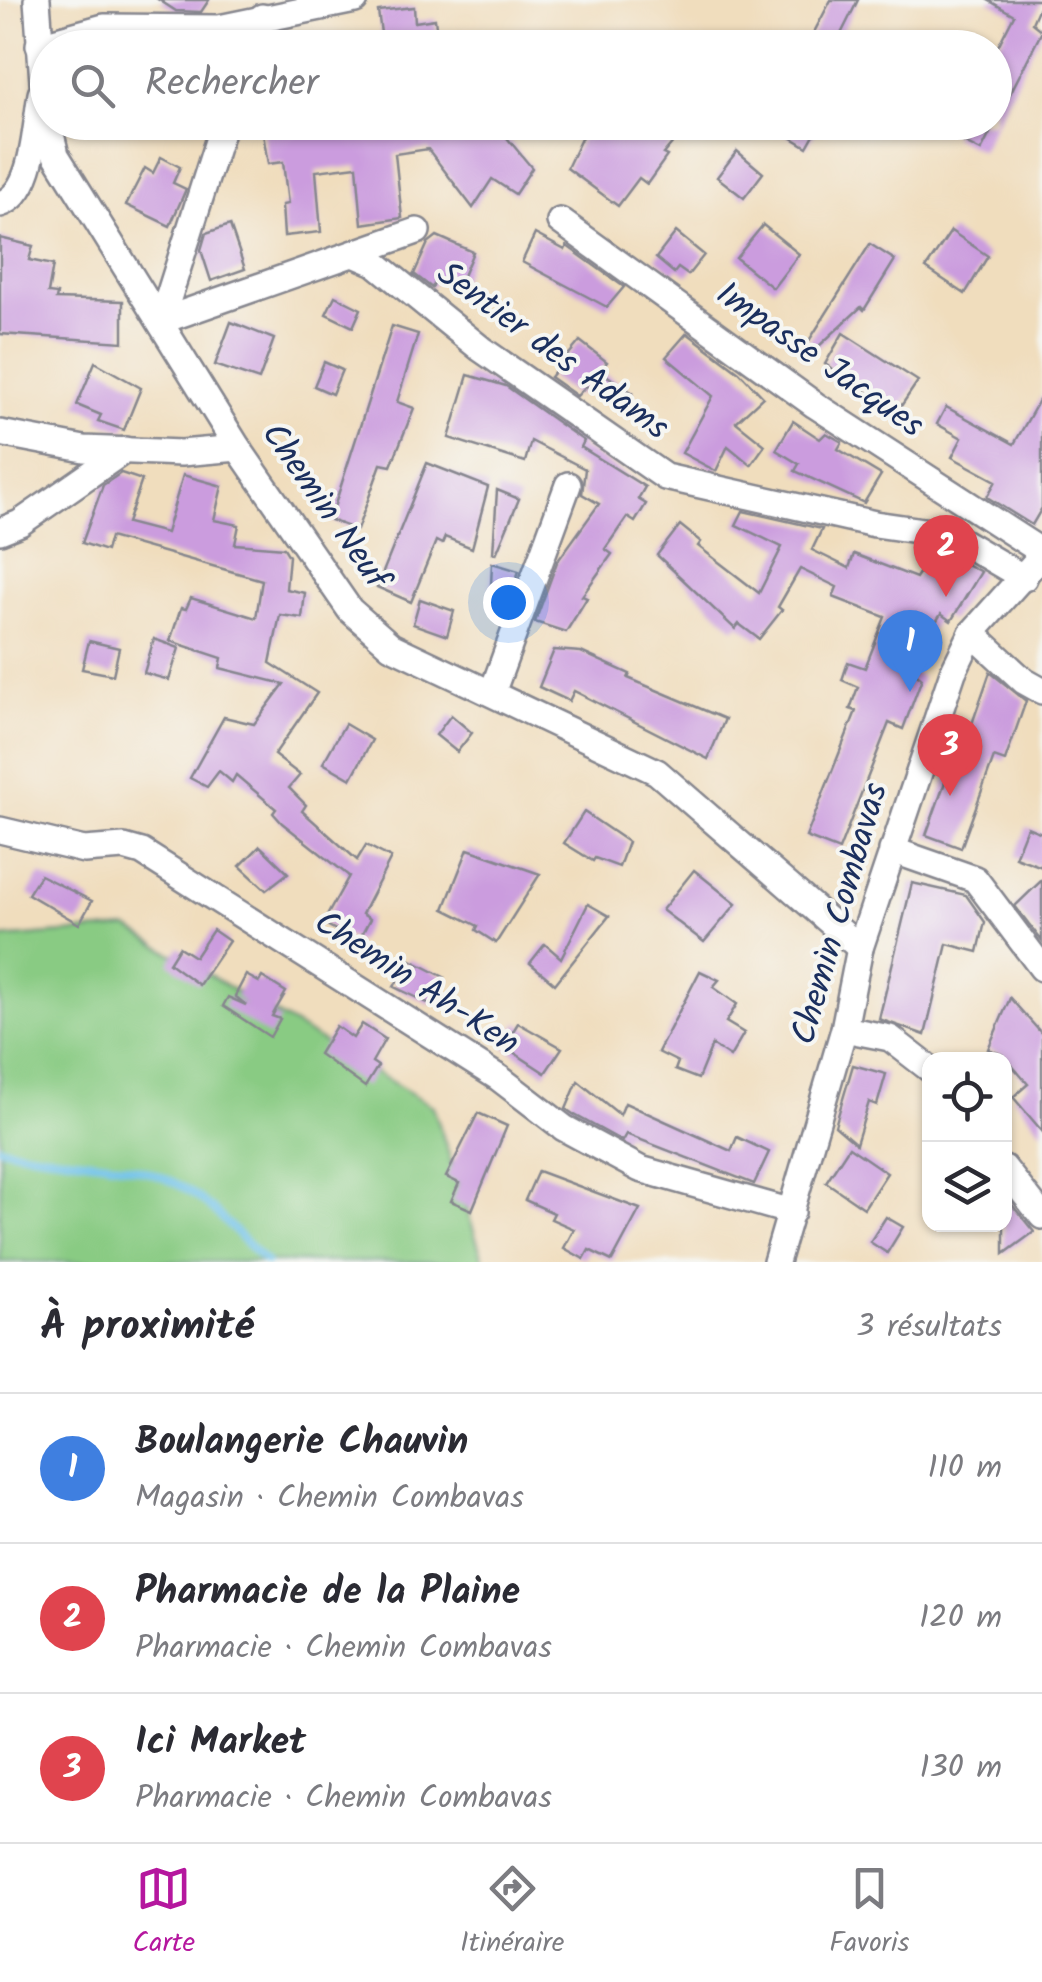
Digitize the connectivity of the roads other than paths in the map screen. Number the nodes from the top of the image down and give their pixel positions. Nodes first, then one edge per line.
1 (37, 0) edge
2 (355, 0) edge
3 (262, 16) junction
4 (38, 30) edge
5 (93, 30) edge
6 (257, 30) edge
7 (32, 140) edge
8 (52, 140) edge
9 (218, 140) edge
10 (0, 204) edge
11 (560, 221) dead end
12 (417, 231) dead end
13 (354, 254) junction
14 (161, 321) junction
15 (0, 432) edge
16 (238, 448) junction
17 (125, 450) junction
18 (568, 485) dead end
19 (0, 531) edge
20 (1042, 553) edge
21 (1024, 578) junction
22 (972, 633) junction
23 (1042, 691) edge
24 (492, 693) junction
25 (0, 830) edge
26 (892, 850) junction
27 (860, 948) junction
28 (1042, 968) edge
29 (844, 1029) junction
30 (922, 1063) edge
31 (1012, 1178) edge
32 (792, 1212) junction
33 (1042, 1216) edge
34 (776, 1262) edge

1 - 4 street, Chemin Neuf
2 - 3 street
3 - 5 street
3 - 6 street
7 - 10 street
8 - 14 street, Chemin Neuf
9 - 14 street
11 - 20 street, Impasse Jacques
12 - 13 street
13 - 14 street
13 - 21 street, Sentier des Adams
14 - 16 street, Chemin Neuf
15 - 17 street
16 - 17 street
16 - 24 street, Chemin Neuf
17 - 19 street
18 - 24 street
20 - 21 street, Chemin Combavas
21 - 22 street, Chemin Combavas
22 - 23 street
22 - 26 street, Chemin Combavas
24 - 27 street, Chemin Neuf
25 - 32 street, Chemin Ah-Ken
26 - 27 street, Chemin Combavas
26 - 28 street
27 - 29 street, Chemin Combavas
29 - 30 street
29 - 32 street, Chemin Combavas
31 - 33 street
32 - 34 street, Chemin Combavas

